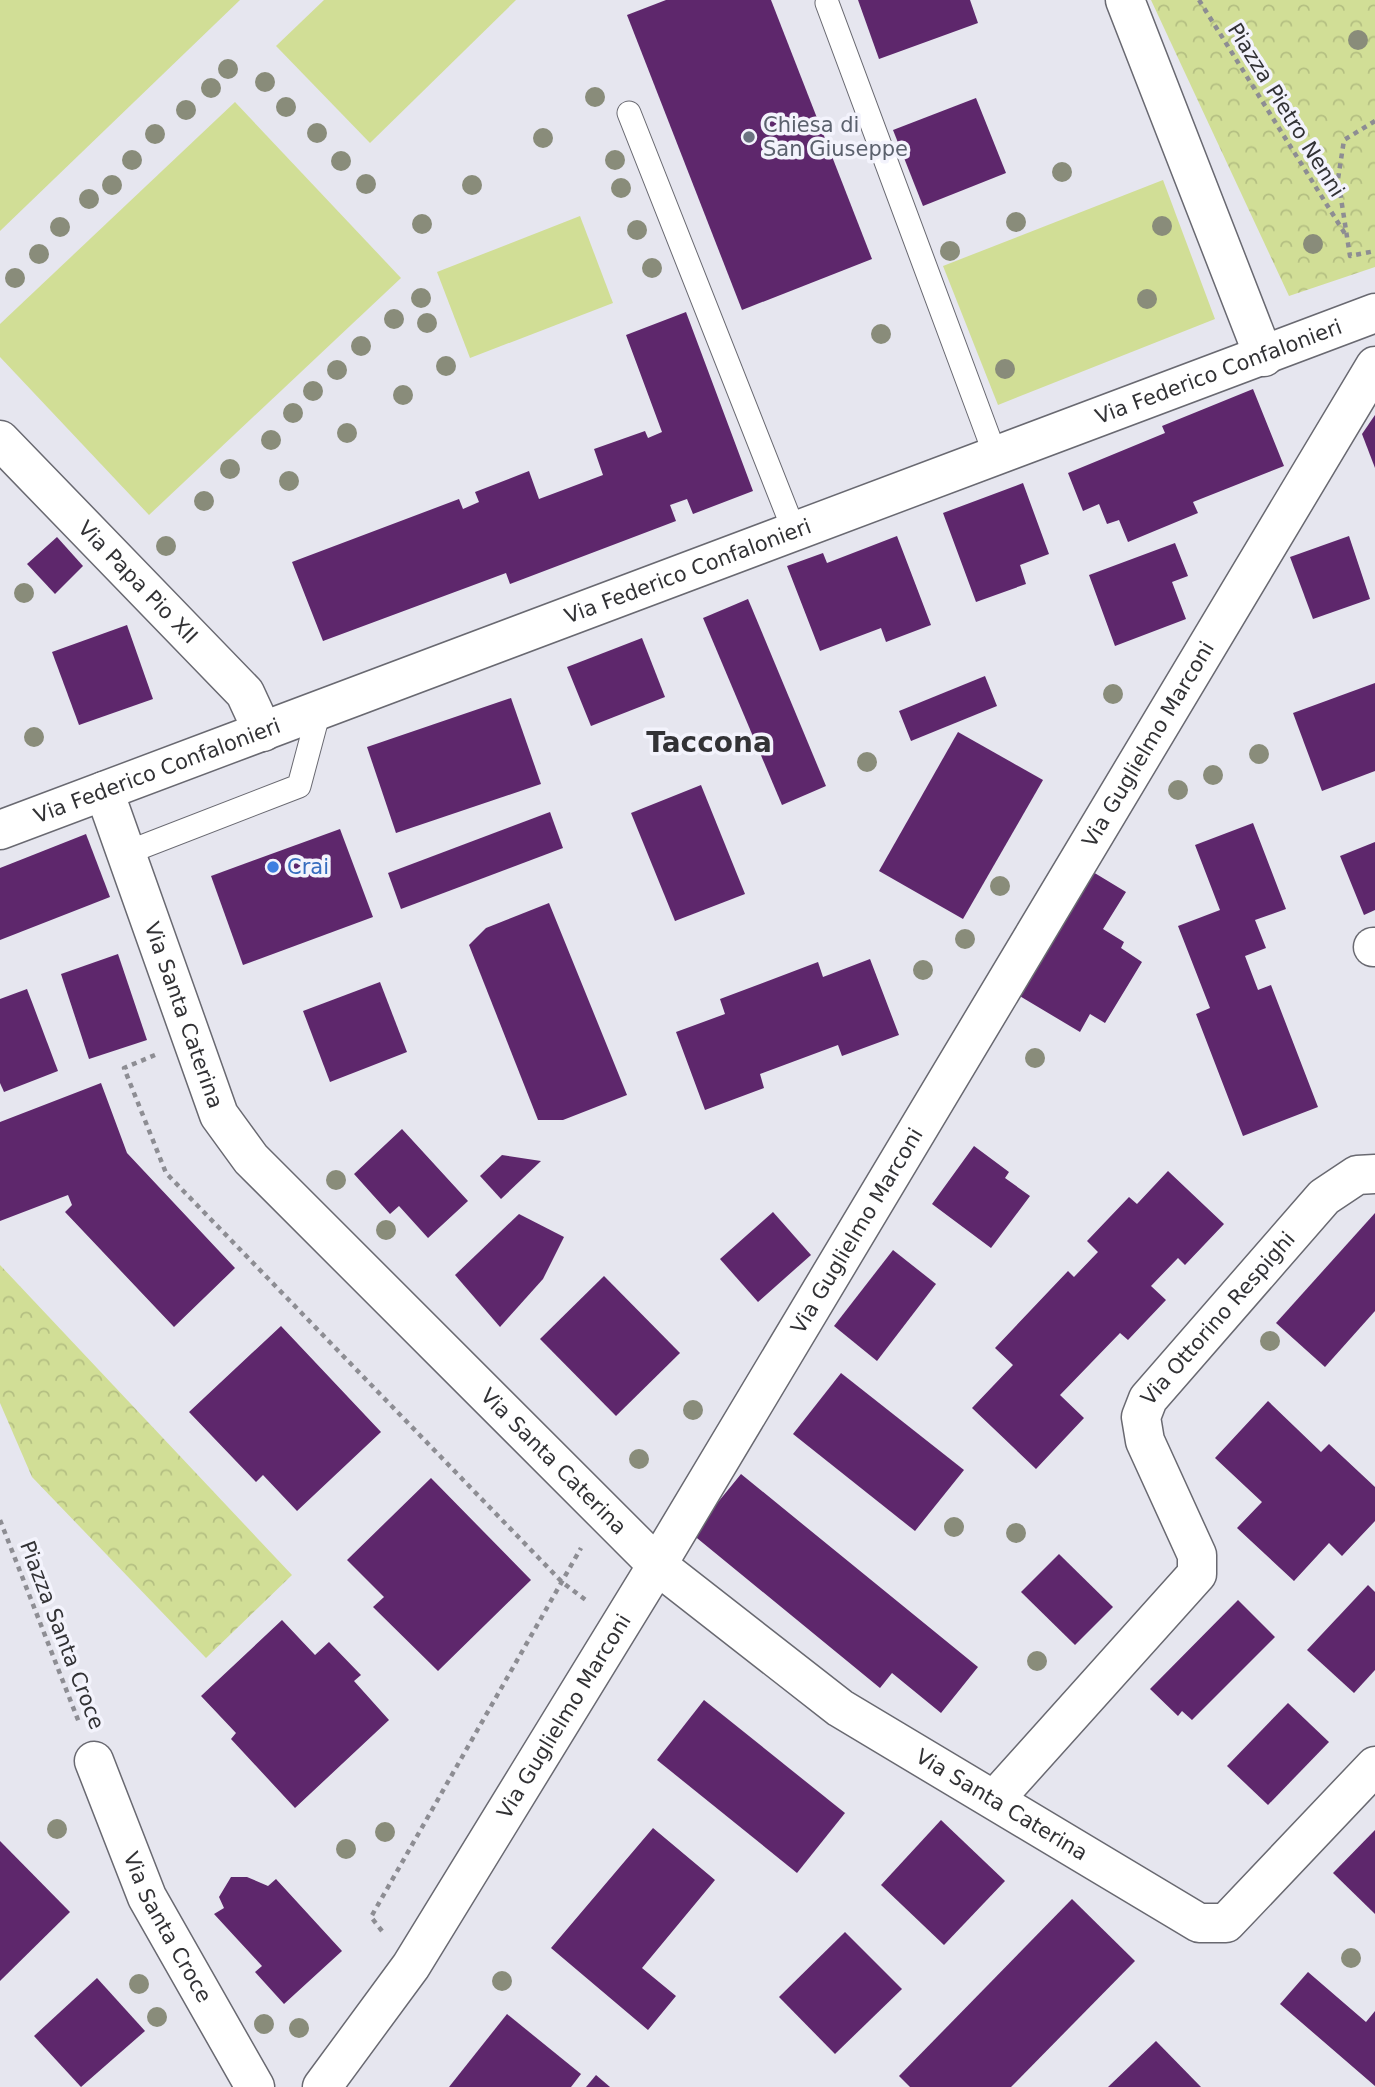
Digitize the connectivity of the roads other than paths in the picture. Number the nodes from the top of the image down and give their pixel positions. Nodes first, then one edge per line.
1 (1125, 0) edge
2 (827, 3) dead end
3 (629, 113) dead end
4 (1375, 313) edge
5 (1264, 357) junction
6 (1375, 366) edge
7 (0, 440) edge
8 (996, 457) junction
9 (795, 533) junction
10 (319, 711) junction
11 (262, 732) junction
12 (104, 791) junction
13 (0, 830) edge
14 (126, 853) junction
15 (1375, 1174) edge
16 (657, 1565) junction
17 (94, 1761) road end
18 (1375, 1766) edge
19 (995, 1799) junction
20 (255, 2087) edge
21 (322, 2087) edge

1 - 5 street
2 - 8 lane
3 - 9 lane
4 - 5 street, Via Federico Confalonieri
5 - 8 street, Via Federico Confalonieri
6 - 16 street, Via Guglielmo Marconi
7 - 11 street, Via Papa Pio XII
8 - 9 street, Via Federico Confalonieri
9 - 10 street, Via Federico Confalonieri
10 - 11 street, Via Federico Confalonieri
10 - 14 lane
11 - 12 street, Via Federico Confalonieri
12 - 13 street, Via Federico Confalonieri
12 - 14 street, Via Santa Caterina
14 - 16 street, Via Santa Caterina
15 - 19 street, Via Ottorino Respighi
16 - 19 street, Via Santa Caterina
16 - 21 street, Via Guglielmo Marconi
17 - 20 street, Via Santa Croce
18 - 19 street, Via Santa Caterina

